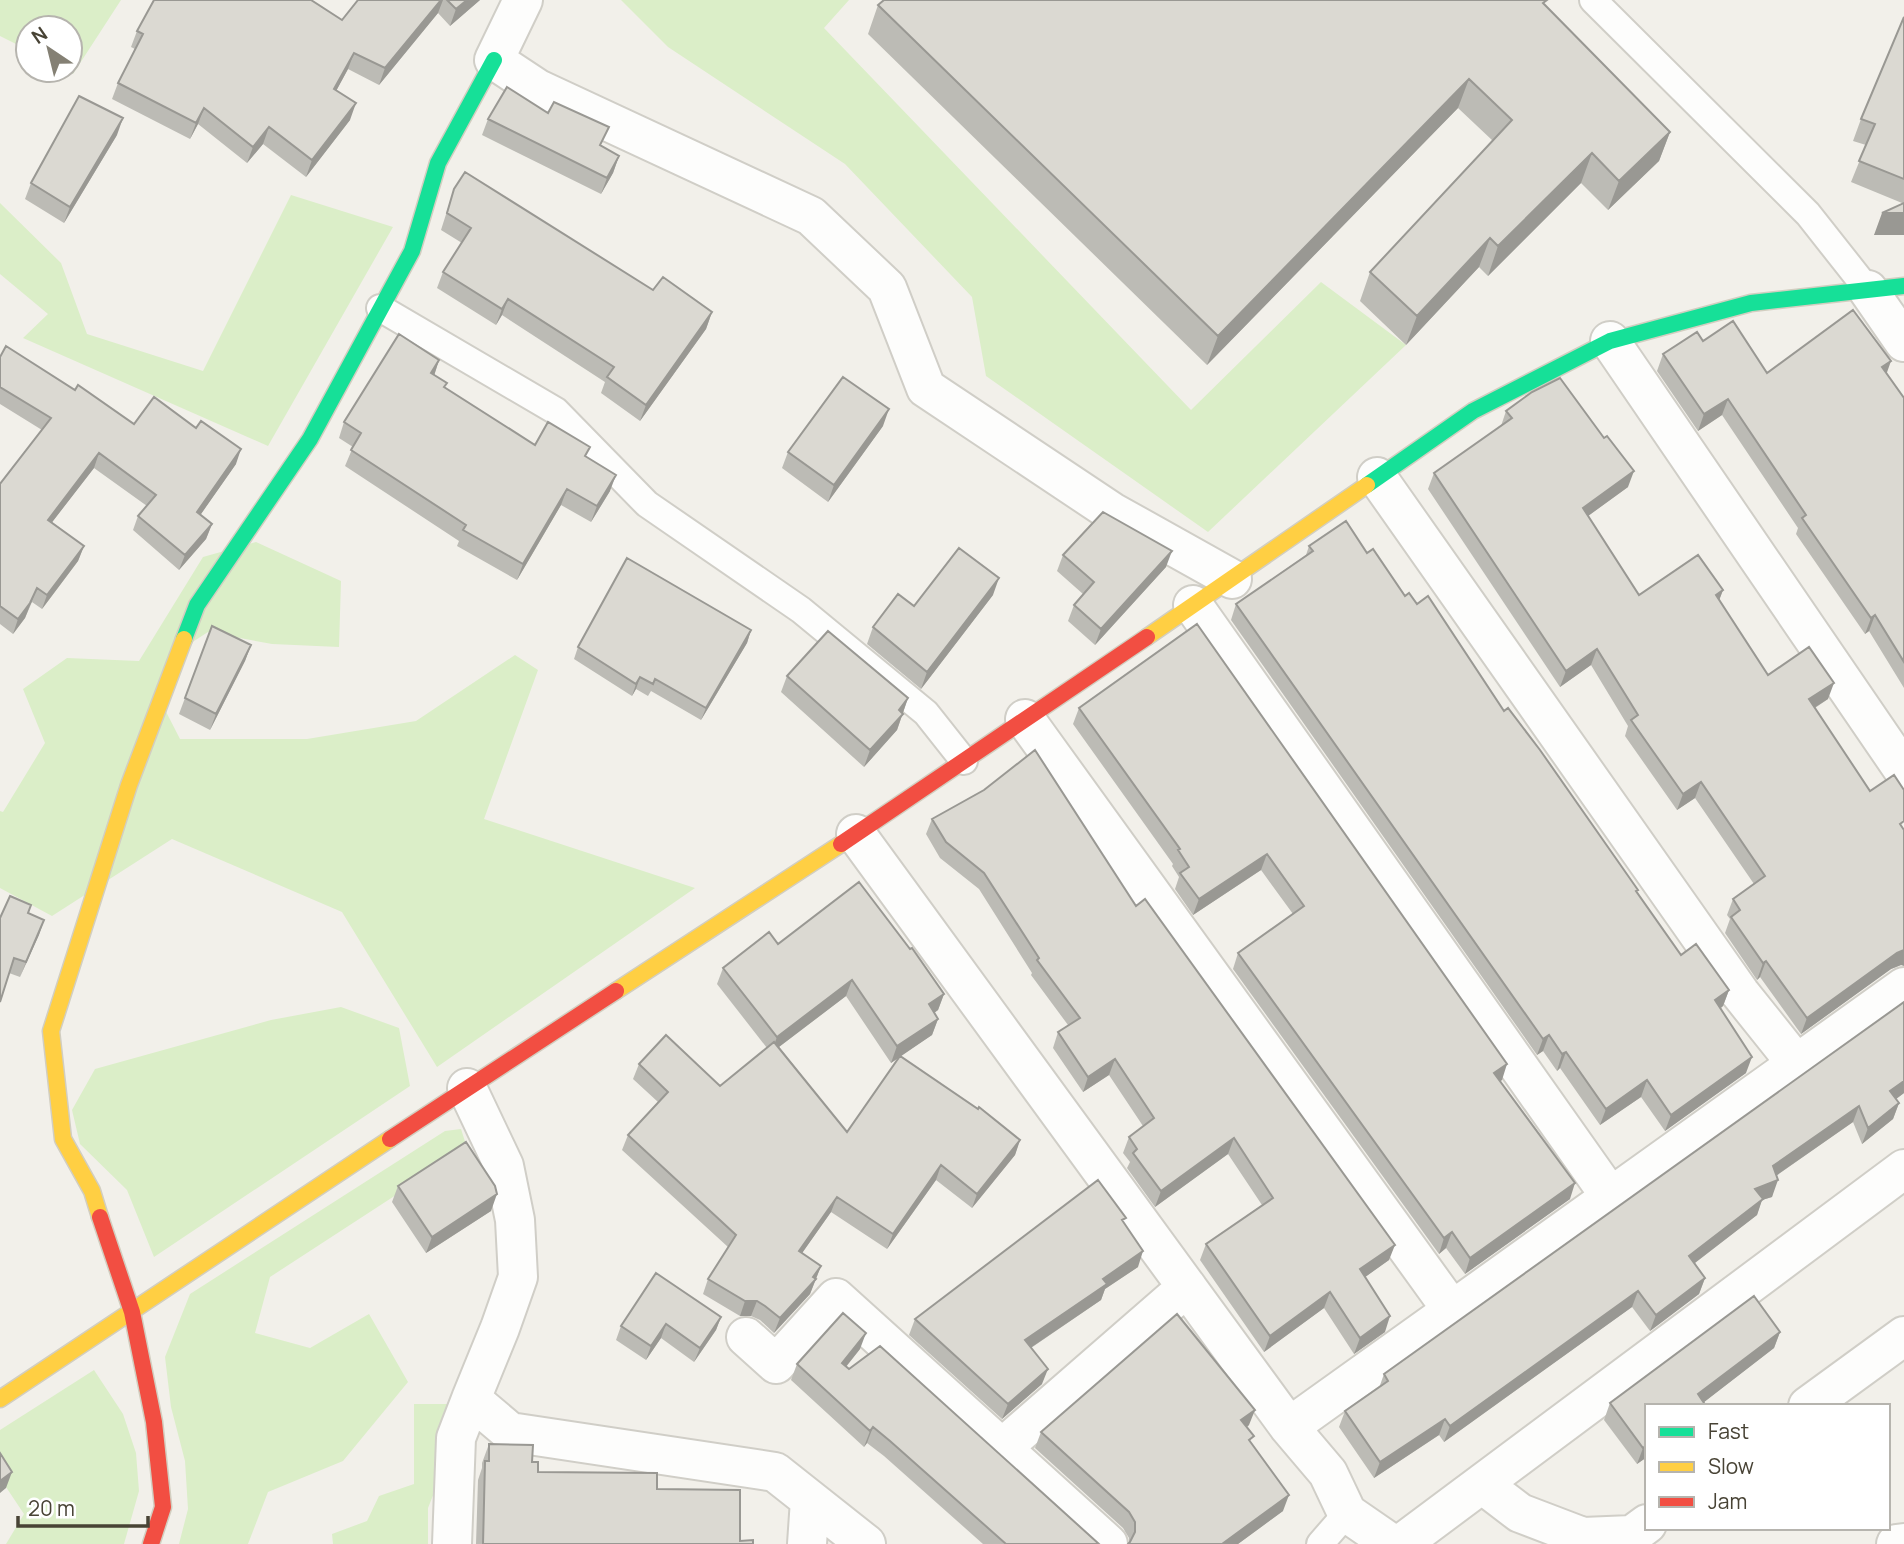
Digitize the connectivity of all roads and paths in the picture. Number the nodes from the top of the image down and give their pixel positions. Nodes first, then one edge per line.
1 (523, 0) edge
2 (1593, 0) edge
3 (494, 60) junction
4 (1886, 288) edge
5 (380, 308) junction
6 (1610, 341) junction
7 (1904, 342) edge
8 (1377, 477) junction
9 (1232, 579) junction
10 (1193, 605) junction
11 (1025, 719) junction
12 (964, 761) junction
13 (1904, 771) edge
14 (856, 834) junction
15 (1904, 987) edge
16 (1796, 1063) junction
17 (467, 1088) junction
18 (1904, 1169) edge
19 (1610, 1196) junction
20 (1187, 1287) junction
21 (1451, 1310) junction
22 (132, 1312) junction
23 (746, 1337) dead end
24 (1901, 1344) edge
25 (0, 1399) edge
26 (471, 1399) junction
27 (1811, 1404) edge
28 (1289, 1427) junction
29 (1002, 1448) junction
30 (1482, 1484) junction
31 (810, 1500) junction
32 (1347, 1513) junction
33 (1645, 1525) edge
34 (1904, 1543) edge
35 (151, 1544) edge
36 (452, 1544) edge
37 (807, 1544) edge
38 (866, 1544) edge
39 (1108, 1544) edge
40 (1320, 1544) edge
41 (1392, 1544) edge
42 (1401, 1544) edge
43 (1896, 1544) edge

1 - 3 street
2 - 4 lane
3 - 5 street
3 - 9 street
4 - 6 street
4 - 7 street
5 - 12 lane
5 - 22 street
6 - 8 street
6 - 13 street
8 - 9 street
8 - 16 street
9 - 10 street
10 - 11 street
10 - 19 street
11 - 12 street
11 - 21 street
12 - 14 street
14 - 17 street
14 - 20 street
15 - 16 street
16 - 19 street
17 - 22 street
17 - 26 street
18 - 30 street
19 - 21 street
20 - 28 street
20 - 29 street
21 - 28 street
22 - 25 street
22 - 35 street
23 - 29 street
24 - 27 street
26 - 31 street
26 - 36 street
28 - 32 street
29 - 39 street
30 - 33 street
30 - 42 street
31 - 37 street
31 - 38 street
32 - 40 lane
32 - 41 street
34 - 43 street

